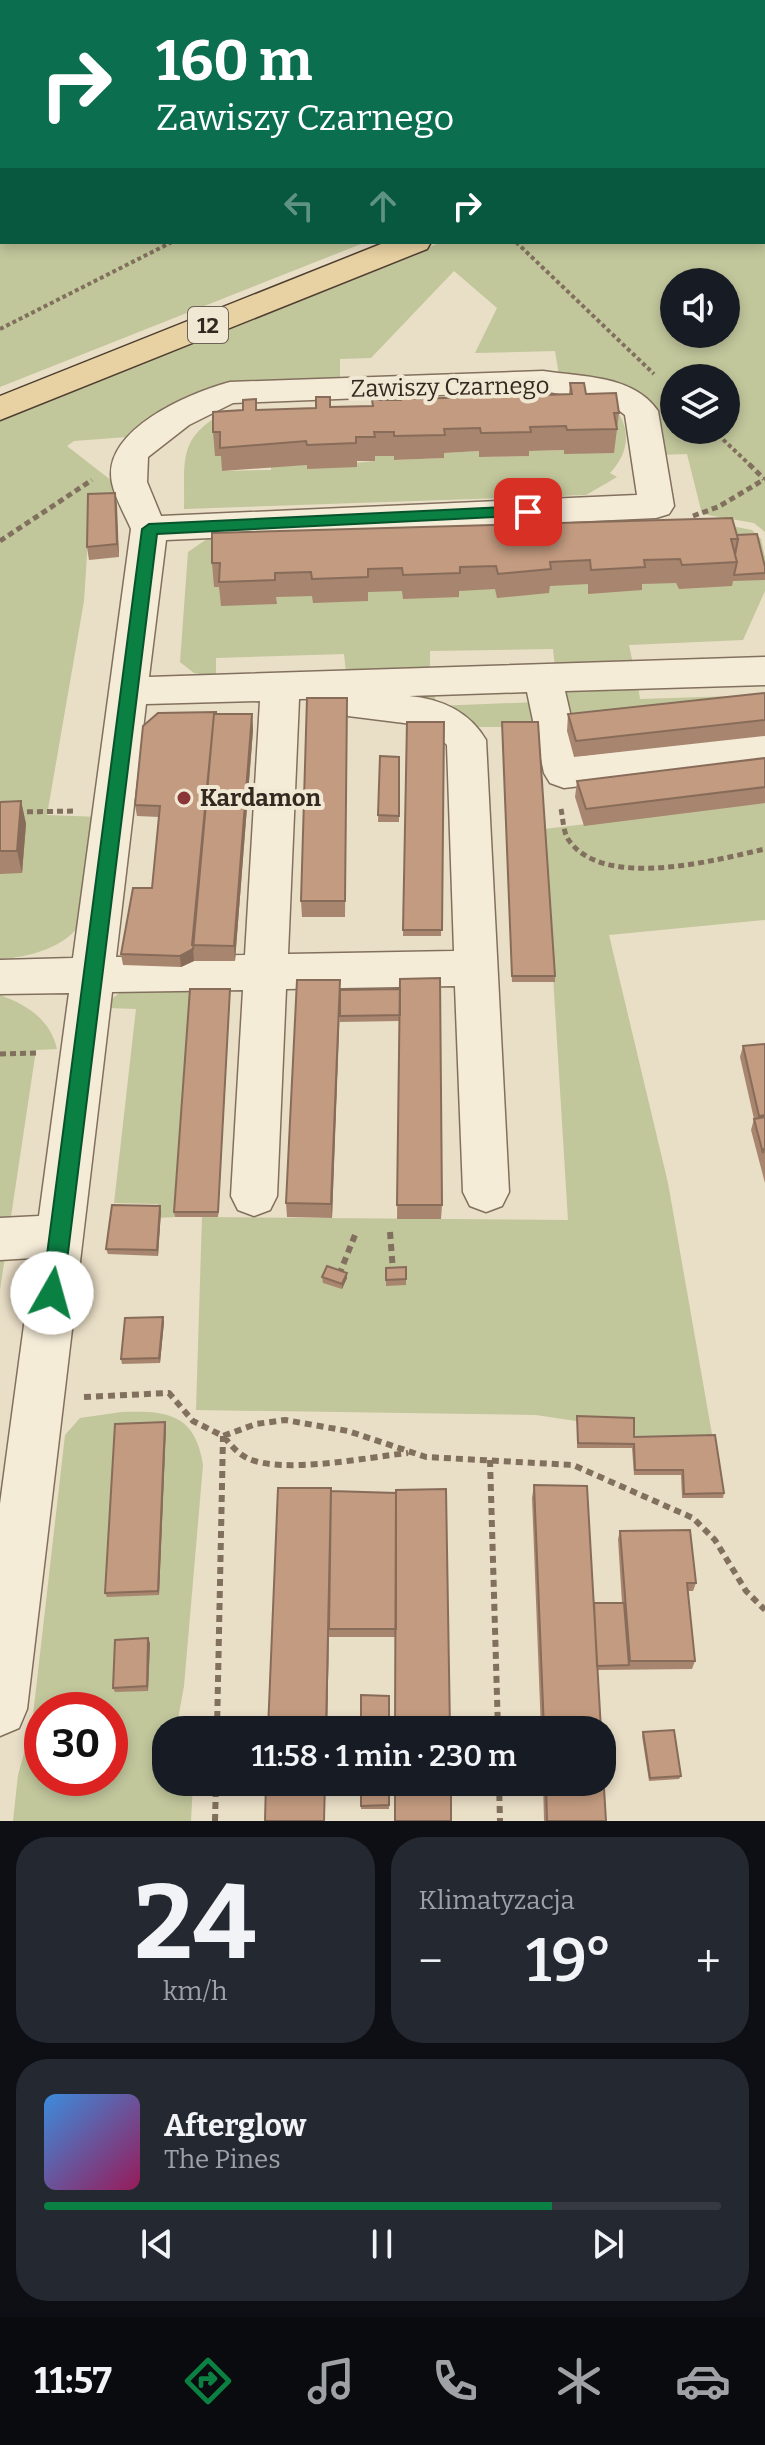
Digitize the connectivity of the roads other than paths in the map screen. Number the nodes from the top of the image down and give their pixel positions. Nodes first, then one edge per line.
1 (410, 244) edge
2 (0, 409) edge
3 (154, 520) junction
4 (765, 671) edge
5 (543, 678) junction
6 (331, 685) junction
7 (280, 686) junction
8 (129, 691) junction
9 (765, 749) edge
10 (475, 968) junction
11 (265, 972) junction
12 (93, 976) junction
13 (0, 977) edge
14 (486, 1192) dead end
15 (254, 1196) dead end
16 (59, 1236) junction
17 (0, 1239) edge
18 (0, 1709) edge

1 - 2 main road, 12
3 - 3 street, Zawiszy Czarnego
3 - 8 street, Zawiszy Czarnego
4 - 5 street
5 - 6 street
5 - 9 street
6 - 7 street
6 - 10 street
7 - 8 street
7 - 11 street
8 - 12 street, Zawiszy Czarnego
10 - 11 street
10 - 14 street
11 - 12 street
11 - 15 street
12 - 13 street
12 - 16 street, Zawiszy Czarnego
16 - 17 street
16 - 18 street, Zawiszy Czarnego

